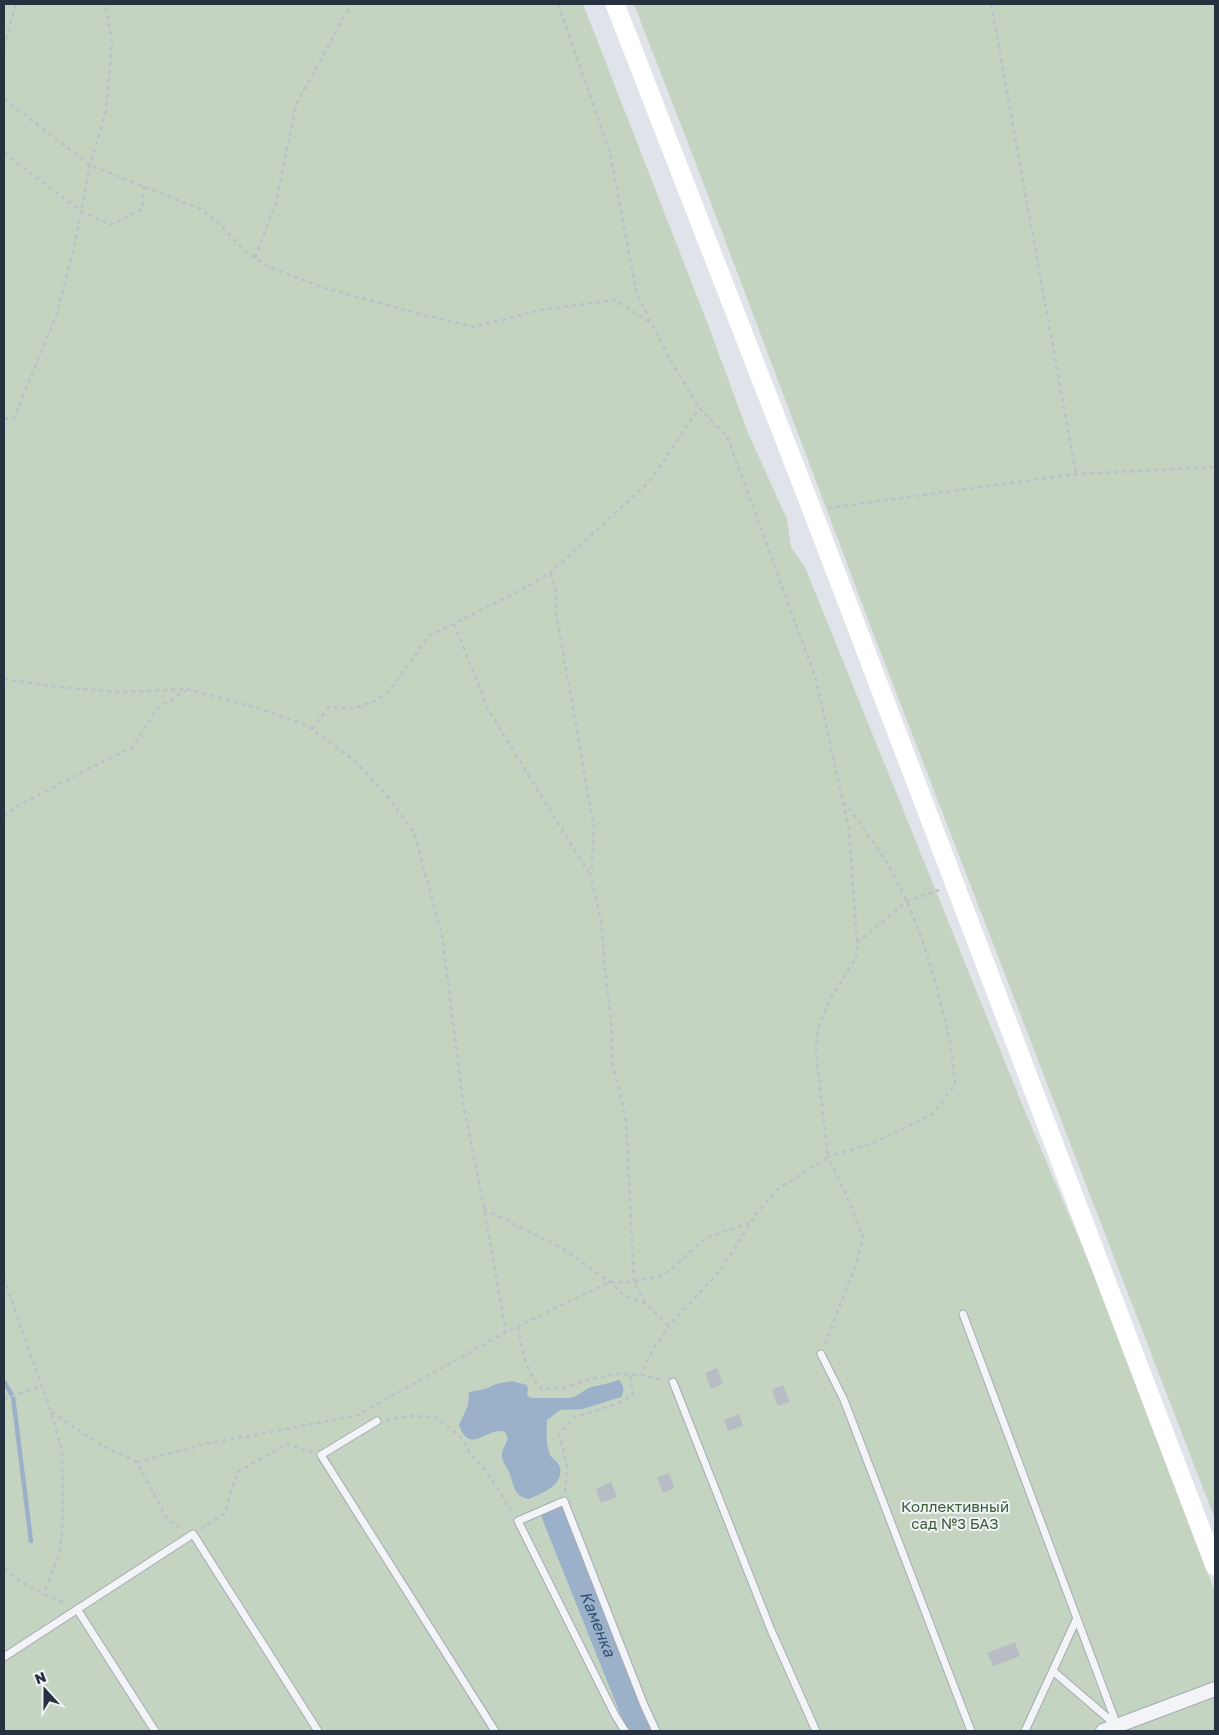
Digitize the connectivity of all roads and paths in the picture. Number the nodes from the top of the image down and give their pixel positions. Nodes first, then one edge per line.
1 (16, 4) edge
2 (105, 4) edge
3 (351, 4) edge
4 (558, 4) edge
5 (615, 4) edge
6 (991, 4) edge
7 (4, 55) edge
8 (4, 99) edge
9 (4, 153) edge
10 (90, 165) junction
11 (144, 186) junction
12 (81, 211) junction
13 (255, 258) junction
14 (652, 324) junction
15 (699, 408) junction
16 (4, 419) edge
17 (1215, 467) edge
18 (1076, 474) junction
19 (812, 510) junction
20 (550, 573) junction
21 (454, 624) junction
22 (4, 679) edge
23 (188, 690) junction
24 (312, 729) junction
25 (842, 799) junction
26 (4, 817) edge
27 (591, 876) junction
28 (955, 884) junction
29 (907, 901) junction
30 (857, 943) junction
31 (828, 1157) junction
32 (484, 1209) junction
33 (750, 1222) junction
34 (4, 1278) edge
35 (610, 1282) junction
36 (634, 1282) junction
37 (646, 1304) junction
38 (963, 1314) dead end
39 (669, 1326) junction
40 (518, 1327) junction
41 (506, 1332) junction
42 (821, 1354) joint
43 (630, 1374) junction
44 (641, 1375) junction
45 (673, 1382) joint
46 (42, 1386) junction
47 (4, 1399) edge
48 (51, 1412) junction
49 (377, 1422) joint
50 (320, 1455) junction
51 (137, 1462) junction
52 (564, 1501) junction
53 (518, 1520) junction
54 (193, 1534) junction
55 (1215, 1566) edge
56 (4, 1569) edge
57 (43, 1595) junction
58 (77, 1608) junction
59 (1076, 1618) junction
60 (4, 1656) edge
61 (1052, 1671) junction
62 (1215, 1688) edge
63 (1118, 1728) edge
64 (155, 1731) edge
65 (318, 1731) edge
66 (495, 1731) edge
67 (625, 1731) edge
68 (656, 1731) edge
69 (816, 1731) edge
70 (971, 1731) edge
71 (1025, 1731) edge
72 (1103, 1731) edge

1 - 7 path
2 - 10 path
3 - 13 path
4 - 14 path
5 - 19 main road
6 - 18 path
8 - 10 path
9 - 12 path
10 - 11 path
10 - 12 path
11 - 12 path
11 - 13 path
12 - 16 path
13 - 14 path
14 - 15 path
15 - 20 path
15 - 25 path
17 - 18 path
18 - 19 path
19 - 28 main road
20 - 21 path
20 - 27 path
21 - 24 path
21 - 27 path
22 - 23 path
23 - 24 path
23 - 26 path
24 - 32 path
25 - 29 path
25 - 30 path
27 - 36 path
28 - 29 path
28 - 55 main road
29 - 30 path
29 - 31 path
30 - 31 path
31 - 33 path
31 - 42 path
32 - 35 path
32 - 41 path
33 - 36 path
33 - 39 path
34 - 46 path
35 - 36 path
35 - 37 path
35 - 40 path
36 - 37 path
37 - 39 path
38 - 59 lane
39 - 44 path
40 - 41 path
40 - 43 path
41 - 51 path
42 - 70 lane
43 - 44 path
43 - 52 path
44 - 45 path
45 - 69 lane
46 - 47 path
46 - 48 path
48 - 51 path
48 - 57 path
49 - 50 lane
49 - 53 path
50 - 54 path
50 - 66 lane
51 - 54 path
52 - 53 lane
52 - 68 lane
53 - 67 lane
54 - 58 lane
54 - 65 lane
56 - 57 path
57 - 58 path
58 - 60 lane
58 - 64 lane
59 - 61 lane
59 - 63 lane
61 - 63 lane
61 - 71 lane
62 - 63 street
63 - 72 street

